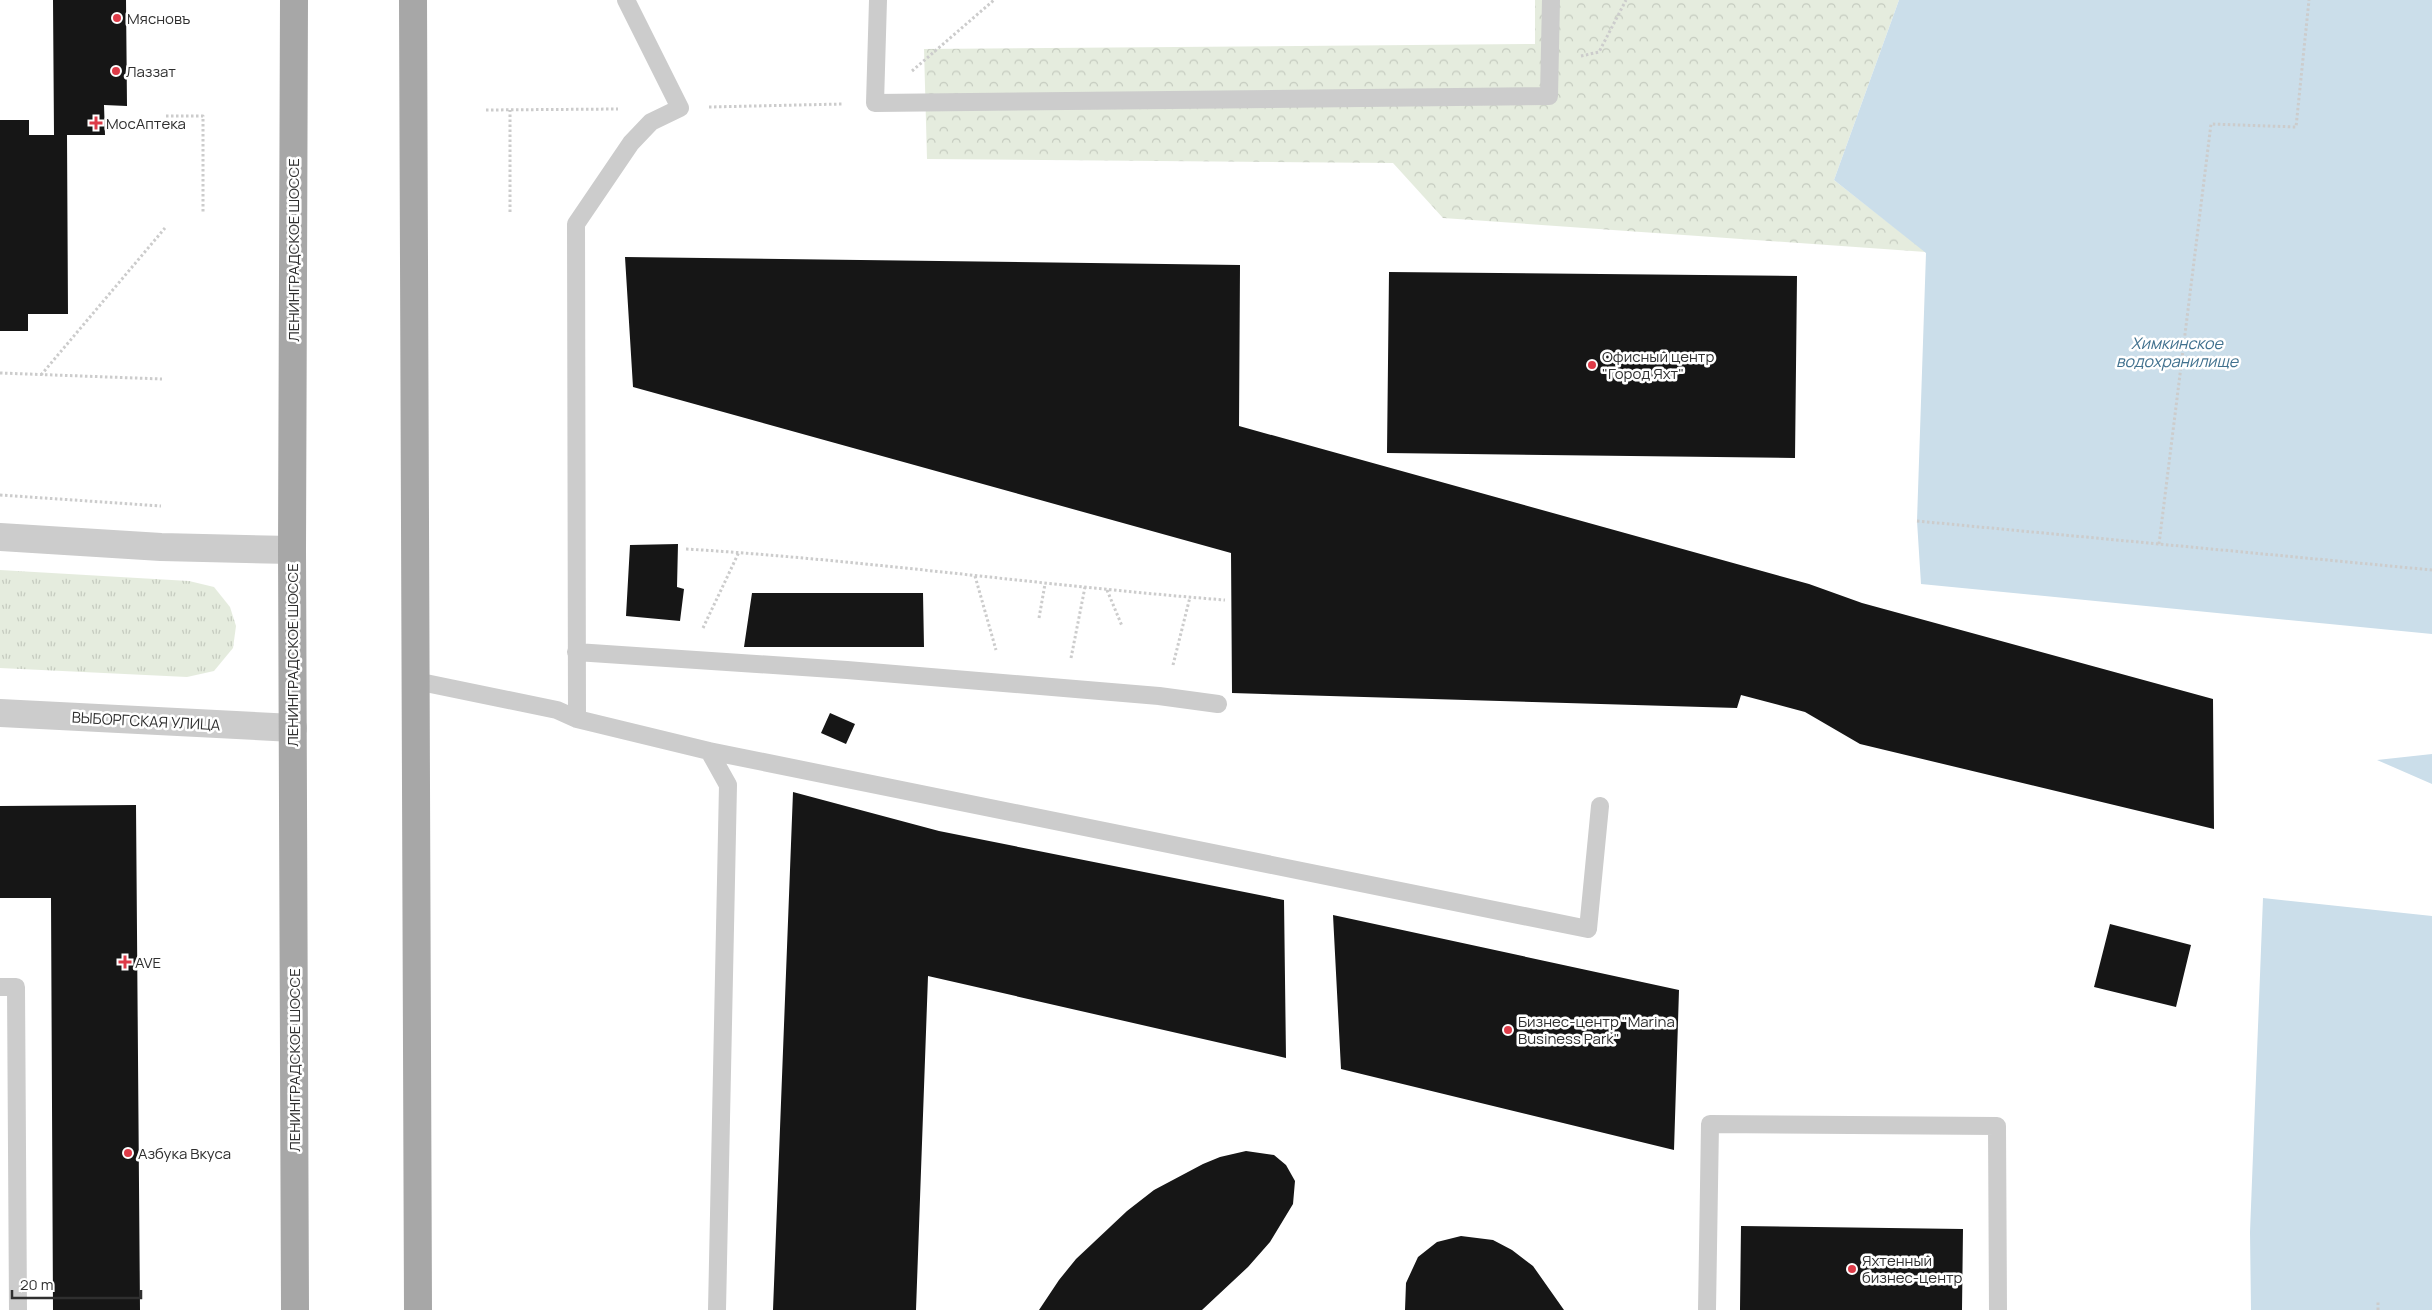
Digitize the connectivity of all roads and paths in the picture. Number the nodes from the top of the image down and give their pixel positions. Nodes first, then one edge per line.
1 (294, 0) edge
2 (413, 0) edge
3 (626, 0) edge
4 (878, 0) edge
5 (994, 0) edge
6 (1551, 0) edge
7 (1626, 0) edge
8 (2309, 0) edge
9 (1550, 62) junction
10 (875, 103) junction
11 (486, 110) dead end
12 (166, 116) dead end
13 (203, 212) dead end
14 (510, 212) dead end
15 (165, 228) dead end
16 (0, 373) edge
17 (41, 375) junction
18 (162, 379) dead end
19 (0, 495) edge
20 (161, 506) dead end
21 (1917, 521) dead end
22 (0, 537) edge
23 (2158, 544) junction
24 (686, 548) dead end
25 (292, 550) junction
26 (739, 552) junction
27 (2432, 570) edge
28 (975, 576) junction
29 (1045, 584) junction
30 (1085, 587) junction
31 (1107, 590) junction
32 (1190, 597) junction
33 (1225, 600) dead end
34 (1039, 618) dead end
35 (1122, 626) dead end
36 (701, 632) dead end
37 (996, 651) dead end
38 (576, 652) junction
39 (1070, 665) dead end
40 (1171, 674) dead end
41 (416, 681) junction
42 (1218, 704) dead end
43 (0, 713) edge
44 (577, 719) junction
45 (292, 728) junction
46 (709, 751) junction
47 (1600, 806) dead end
48 (0, 987) edge
49 (2378, 1300) dead end
50 (18, 1310) edge
51 (295, 1310) edge
52 (418, 1310) edge
53 (717, 1310) edge
54 (1706, 1310) edge
55 (1998, 1310) edge
56 (2378, 1310) edge

1 - 25 main road, ЛЕНИНГРАДСКОЕ ШОССЕ
2 - 41 main road
3 - 38 lane
4 - 10 lane
5 - 10 path
6 - 9 lane
7 - 9 path
8 - 23 path
9 - 10 lane
11 - 14 path
12 - 13 path
15 - 17 path
16 - 17 path
17 - 18 path
19 - 20 path
21 - 23 path
22 - 25 street
23 - 27 path
24 - 26 path
25 - 45 main road, ЛЕНИНГРАДСКОЕ ШОССЕ
26 - 28 path
26 - 36 path
28 - 29 path
28 - 37 path
29 - 30 path
29 - 34 path
30 - 31 path
30 - 39 path
31 - 32 path
31 - 35 path
32 - 33 path
32 - 40 path
38 - 42 lane
38 - 44 lane
41 - 44 lane
41 - 52 main road
43 - 45 street, ВЫБОРГСКАЯ УЛИЦА
44 - 46 lane
45 - 51 main road, ЛЕНИНГРАДСКОЕ ШОССЕ
46 - 47 lane
46 - 53 lane
48 - 50 lane
49 - 56 path
54 - 55 lane

